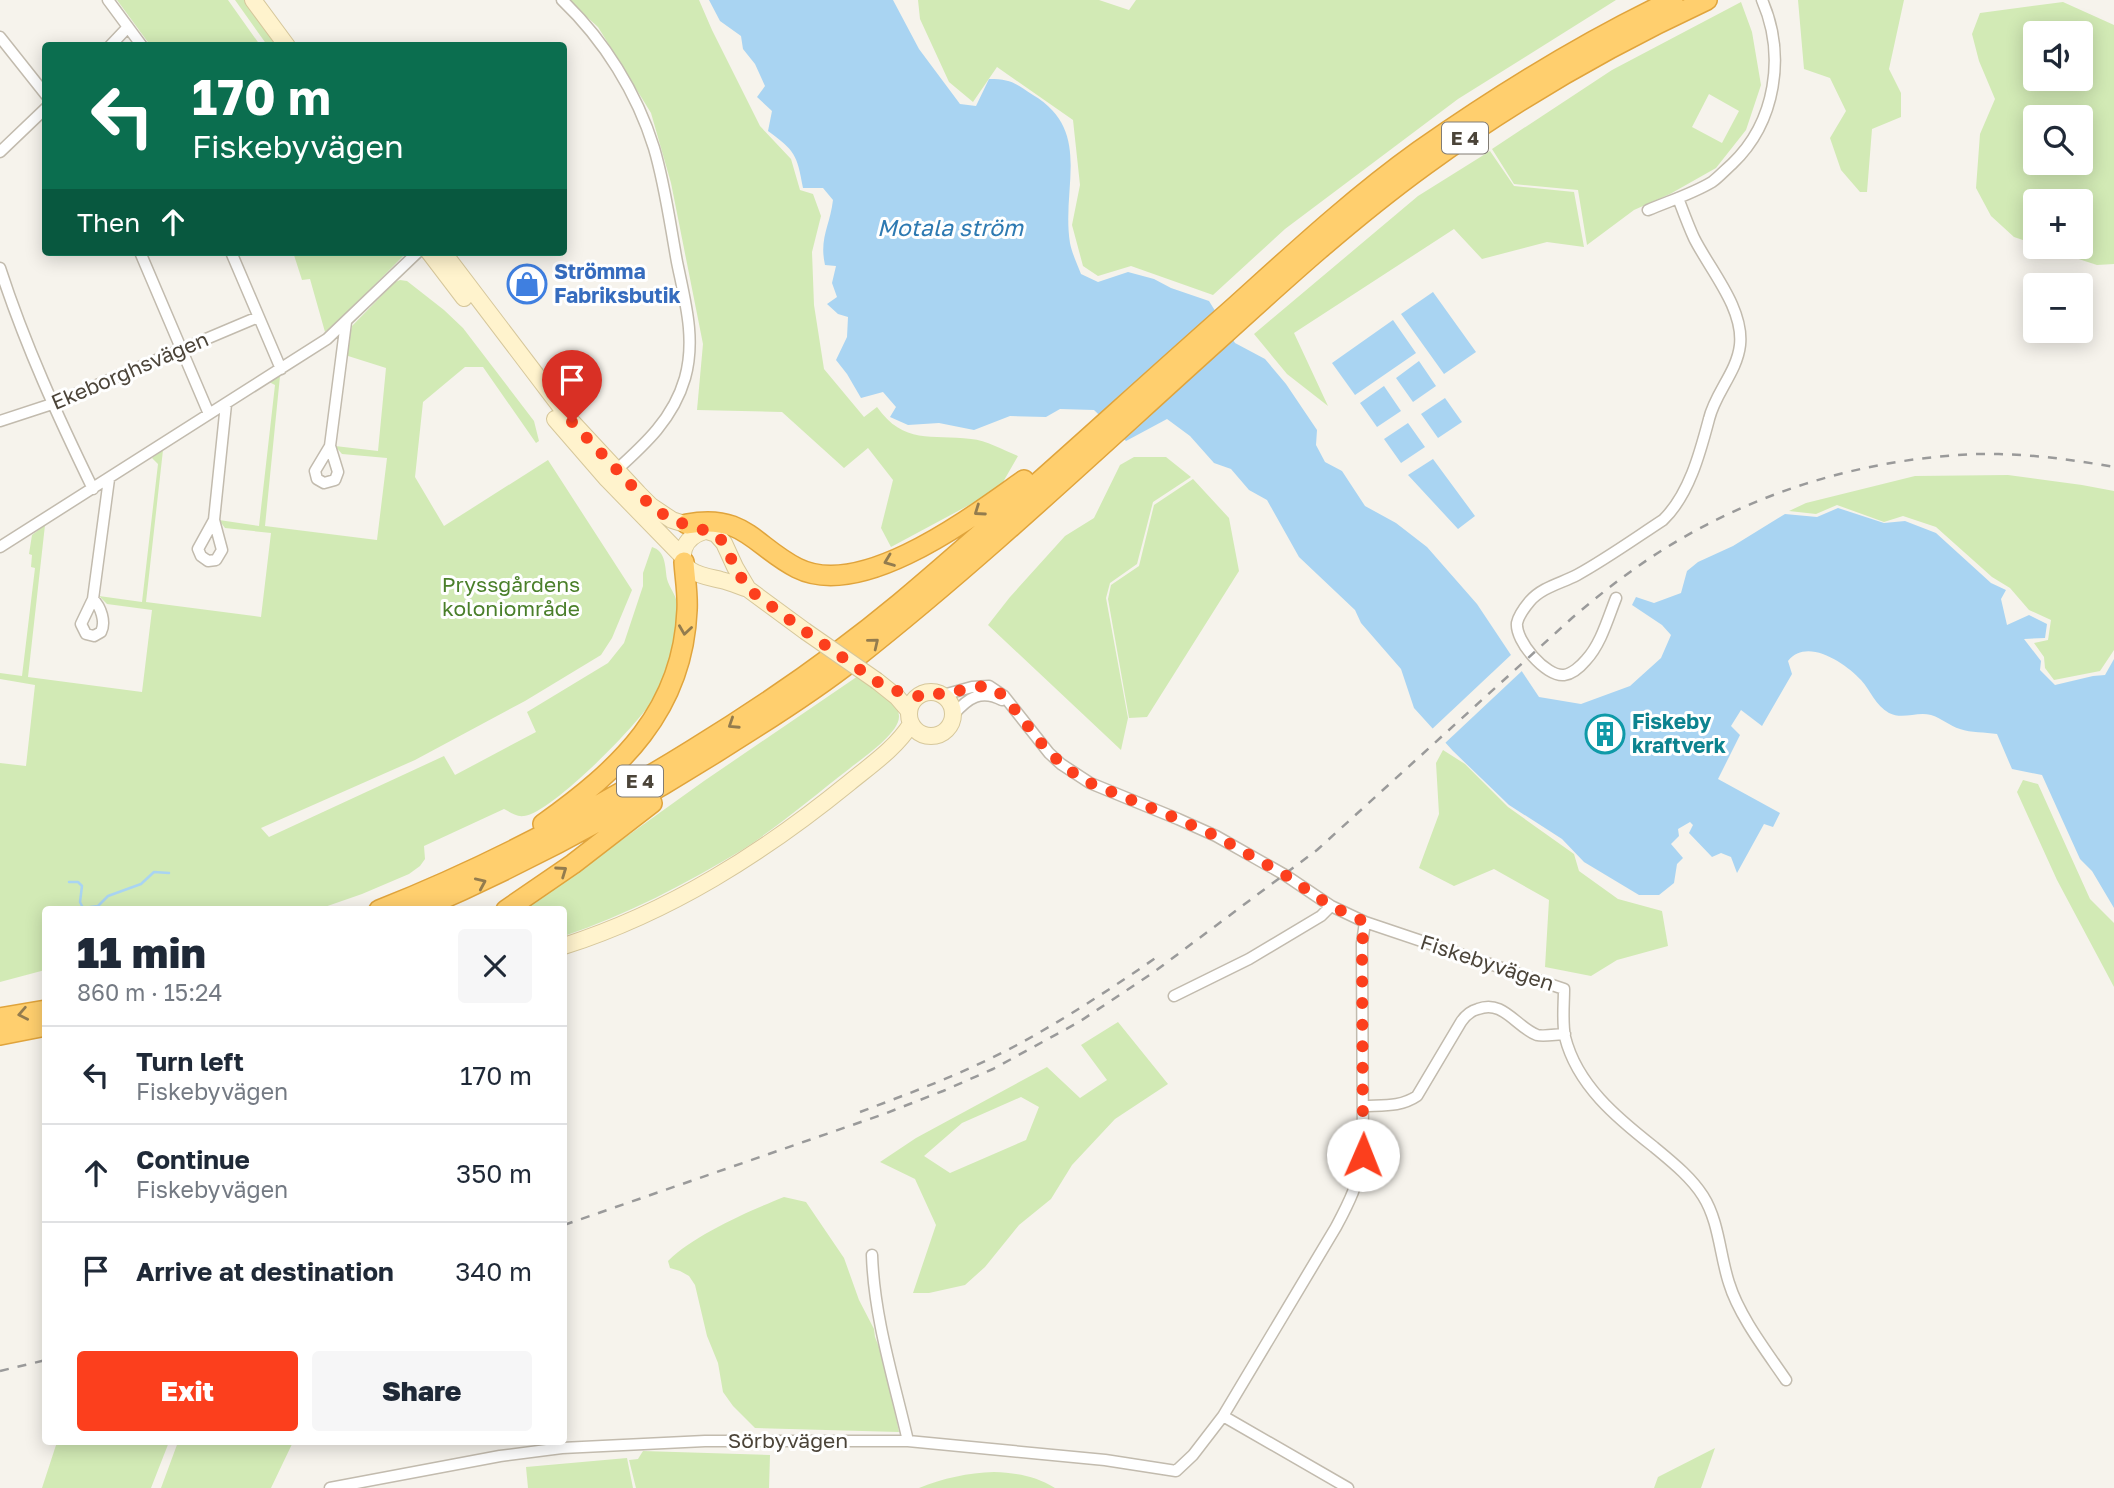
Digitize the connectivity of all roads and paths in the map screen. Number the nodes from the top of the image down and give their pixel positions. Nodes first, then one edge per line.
1 (108, 0) edge
2 (253, 0) edge
3 (562, 0) edge
4 (1673, 0) edge
5 (1707, 0) edge
6 (1762, 0) edge
7 (128, 27) junction
8 (0, 37) edge
9 (114, 42) edge
10 (139, 42) edge
11 (284, 42) edge
12 (42, 90) edge
13 (42, 111) edge
14 (2, 146) edge
15 (1678, 198) junction
16 (1648, 210) dead end
17 (142, 256) edge
18 (233, 256) edge
19 (414, 256) edge
20 (432, 256) edge
21 (446, 256) edge
22 (0, 268) edge
23 (1244, 307) junction
24 (258, 317) junction
25 (346, 322) junction
26 (181, 349) junction
27 (281, 369) junction
28 (51, 404) junction
29 (226, 404) junction
30 (209, 414) junction
31 (0, 421) edge
32 (330, 446) dead end
33 (1088, 446) junction
34 (1051, 470) junction
35 (612, 475) junction
36 (109, 479) junction
37 (93, 489) junction
38 (214, 520) dead end
39 (701, 529) junction
40 (0, 547) edge
41 (684, 560) junction
42 (748, 589) junction
43 (1616, 598) dead end
44 (93, 599) dead end
45 (880, 683) junction
46 (943, 695) junction
47 (919, 696) junction
48 (1013, 707) junction
49 (954, 714) junction
50 (913, 723) junction
51 (699, 764) junction
52 (484, 864) junction
53 (388, 906) edge
54 (427, 906) edge
55 (512, 906) edge
56 (1331, 906) junction
57 (1365, 922) junction
58 (567, 945) edge
59 (1174, 996) dead end
60 (42, 1011) edge
61 (0, 1018) edge
62 (41, 1028) edge
63 (1565, 1034) junction
64 (0, 1035) edge
65 (1364, 1106) junction
66 (872, 1255) dead end
67 (1786, 1380) dead end
68 (1227, 1418) junction
69 (908, 1441) junction
70 (330, 1488) edge
71 (1348, 1488) edge

1 - 7 street
2 - 11 street
3 - 35 street
4 - 23 highway, E 4
5 - 23 highway, E 4
6 - 15 street
7 - 9 street
7 - 10 street
8 - 12 street
13 - 14 street
15 - 16 street
15 - 43 street
17 - 26 street
18 - 24 street
19 - 25 street
20 - 35 street
21 - 35 street
22 - 28 street
23 - 33 highway, E 4
24 - 26 street, Ekeborghsvägen
24 - 27 street
25 - 27 street
25 - 32 street
26 - 28 street, Ekeborghsvägen
26 - 30 street
27 - 29 street
28 - 31 street, Ekeborghsvägen
28 - 37 street
29 - 30 street
29 - 38 street
30 - 36 street
33 - 34 highway, E 4
51 -> 33 highway, E 4
34 -> 39 highway
34 -> 52 highway, E 4
35 - 39 street
35 - 41 street
36 - 37 street
36 - 44 street
37 - 40 street
39 - 41 street
39 - 42 street
41 - 42 street
41 -> 52 highway
42 - 45 street, bridge
45 - 47 street
45 - 50 street
46 - 47 street
46 - 48 street, Fiskebyvägen
46 - 49 street
47 - 50 street
48 - 49 street
48 - 56 street, Fiskebyvägen
49 - 50 street
50 - 58 street
54 -> 51 highway, E 4
55 -> 51 highway
52 - 53 highway, E 4
56 - 57 street, Fiskebyvägen
56 - 59 street
57 - 63 street, Fiskebyvägen
57 - 65 street, Sörbyvägen
60 -> 61 highway
62 - 64 highway
63 - 65 street
63 - 67 street, Fiskebyvägen
65 - 68 street, Sörbyvägen
66 - 69 street
68 - 69 street, Sörbyvägen
68 - 71 street
69 - 70 street, Sörbyvägen

